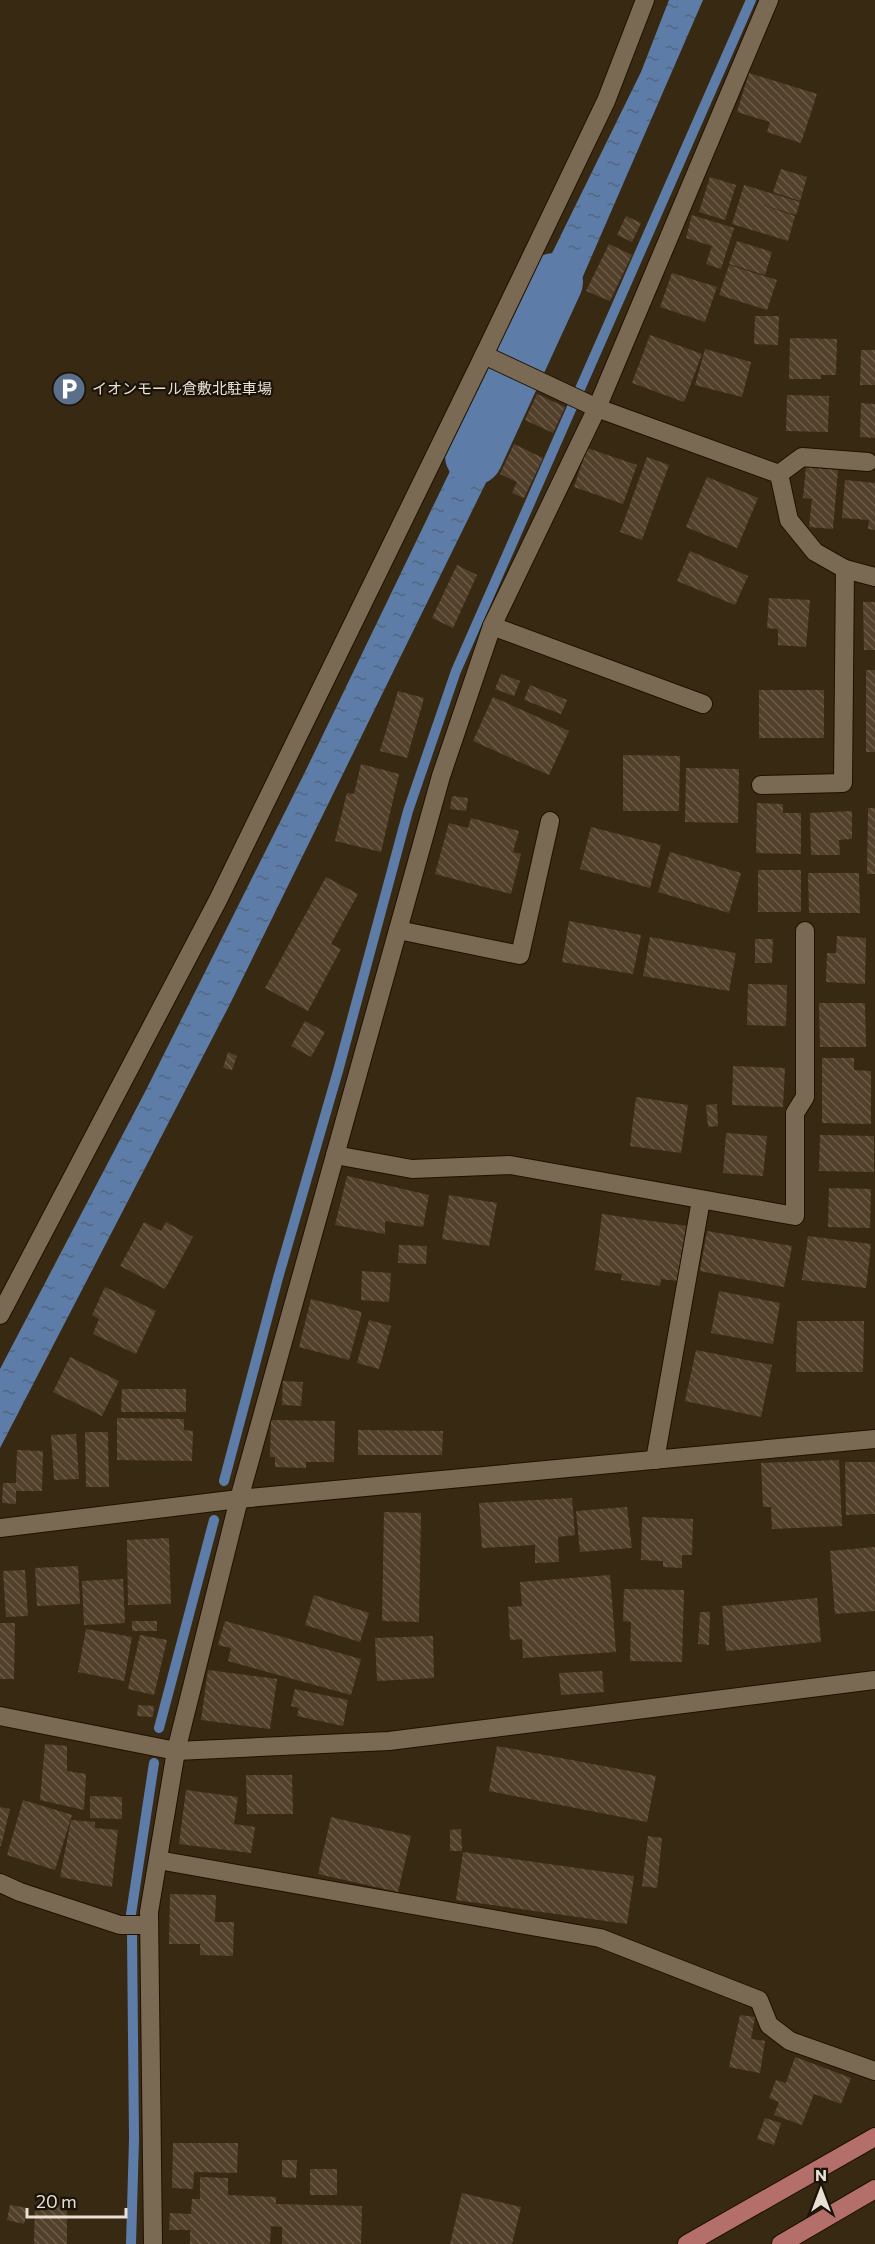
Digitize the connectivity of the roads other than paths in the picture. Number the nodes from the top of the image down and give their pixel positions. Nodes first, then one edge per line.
1 (645, 0) edge
2 (769, 0) edge
3 (490, 358) junction
4 (597, 408) junction
5 (868, 462) dead end
6 (779, 474) junction
7 (845, 569) junction
8 (875, 577) edge
9 (492, 626) junction
10 (703, 704) dead end
11 (761, 785) dead end
12 (550, 821) dead end
13 (398, 930) junction
14 (805, 931) dead end
15 (335, 1155) junction
16 (701, 1200) junction
17 (0, 1315) edge
18 (875, 1439) edge
19 (655, 1460) junction
20 (239, 1499) junction
21 (0, 1528) edge
22 (875, 1680) edge
23 (0, 1716) edge
24 (176, 1751) junction
25 (158, 1860) junction
26 (0, 1883) edge
27 (149, 1925) junction
28 (875, 2071) edge
29 (875, 2138) edge
30 (875, 2188) edge
31 (153, 2244) edge
32 (687, 2244) edge
33 (781, 2244) edge

1 - 3 street
2 - 4 street
3 - 4 street
3 - 17 street
4 - 6 street
4 - 9 street
5 - 6 street
6 - 7 street
7 - 8 street
7 - 11 street
9 - 10 street
9 - 13 street
12 - 13 street
13 - 15 street
14 - 16 street
15 - 16 street
15 - 20 street
16 - 19 street
18 - 19 street
19 - 20 street
20 - 21 street
20 - 24 street
22 - 24 street
23 - 24 street
24 - 25 street
25 - 27 street
25 - 28 street
26 - 27 street
27 - 31 street
29 - 32 main road
30 - 33 main road

